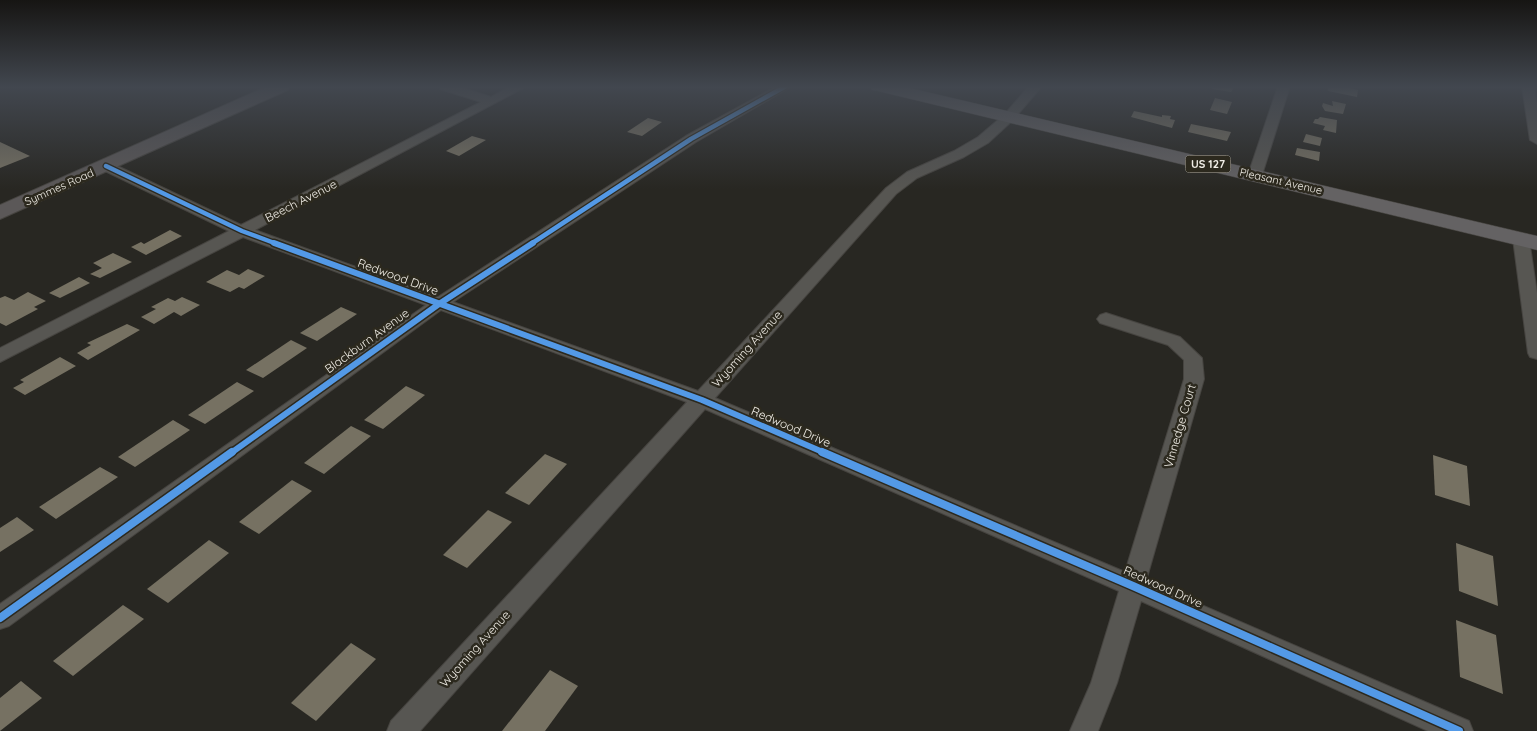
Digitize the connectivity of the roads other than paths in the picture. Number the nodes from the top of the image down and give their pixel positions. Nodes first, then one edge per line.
1 (207, 120) edge
2 (455, 120) edge
3 (724, 120) edge
4 (1005, 120) edge
5 (1022, 120) edge
6 (1273, 120) edge
7 (1534, 120) edge
8 (1537, 140) edge
9 (106, 166) junction
10 (1255, 175) junction
11 (0, 213) edge
12 (242, 231) junction
13 (1529, 241) edge
14 (439, 304) junction
15 (1106, 319) dead end
16 (1537, 353) edge
17 (0, 356) edge
18 (702, 400) junction
19 (1133, 586) junction
20 (0, 618) edge
21 (402, 731) edge
22 (1084, 731) edge
23 (1459, 731) edge

1 - 9 street, Symmes Road
2 - 12 street, Beech Avenue
3 - 14 street, Blackburn Avenue
4 - 18 street, Wyoming Avenue
5 - 10 main road, Pleasant Avenue / US 127
6 - 10 street
7 - 8 street
9 - 11 street, Symmes Road
9 - 12 street, Redwood Drive
10 - 13 main road, Pleasant Avenue / US 127
12 - 14 street, Redwood Drive
12 - 17 street, Beech Avenue
13 - 16 street
14 - 18 street, Redwood Drive
14 - 20 street, Blackburn Avenue
15 - 19 street, Vinnedge Court
18 - 19 street, Redwood Drive
18 - 21 street, Wyoming Avenue
19 - 22 street
19 - 23 street, Redwood Drive

